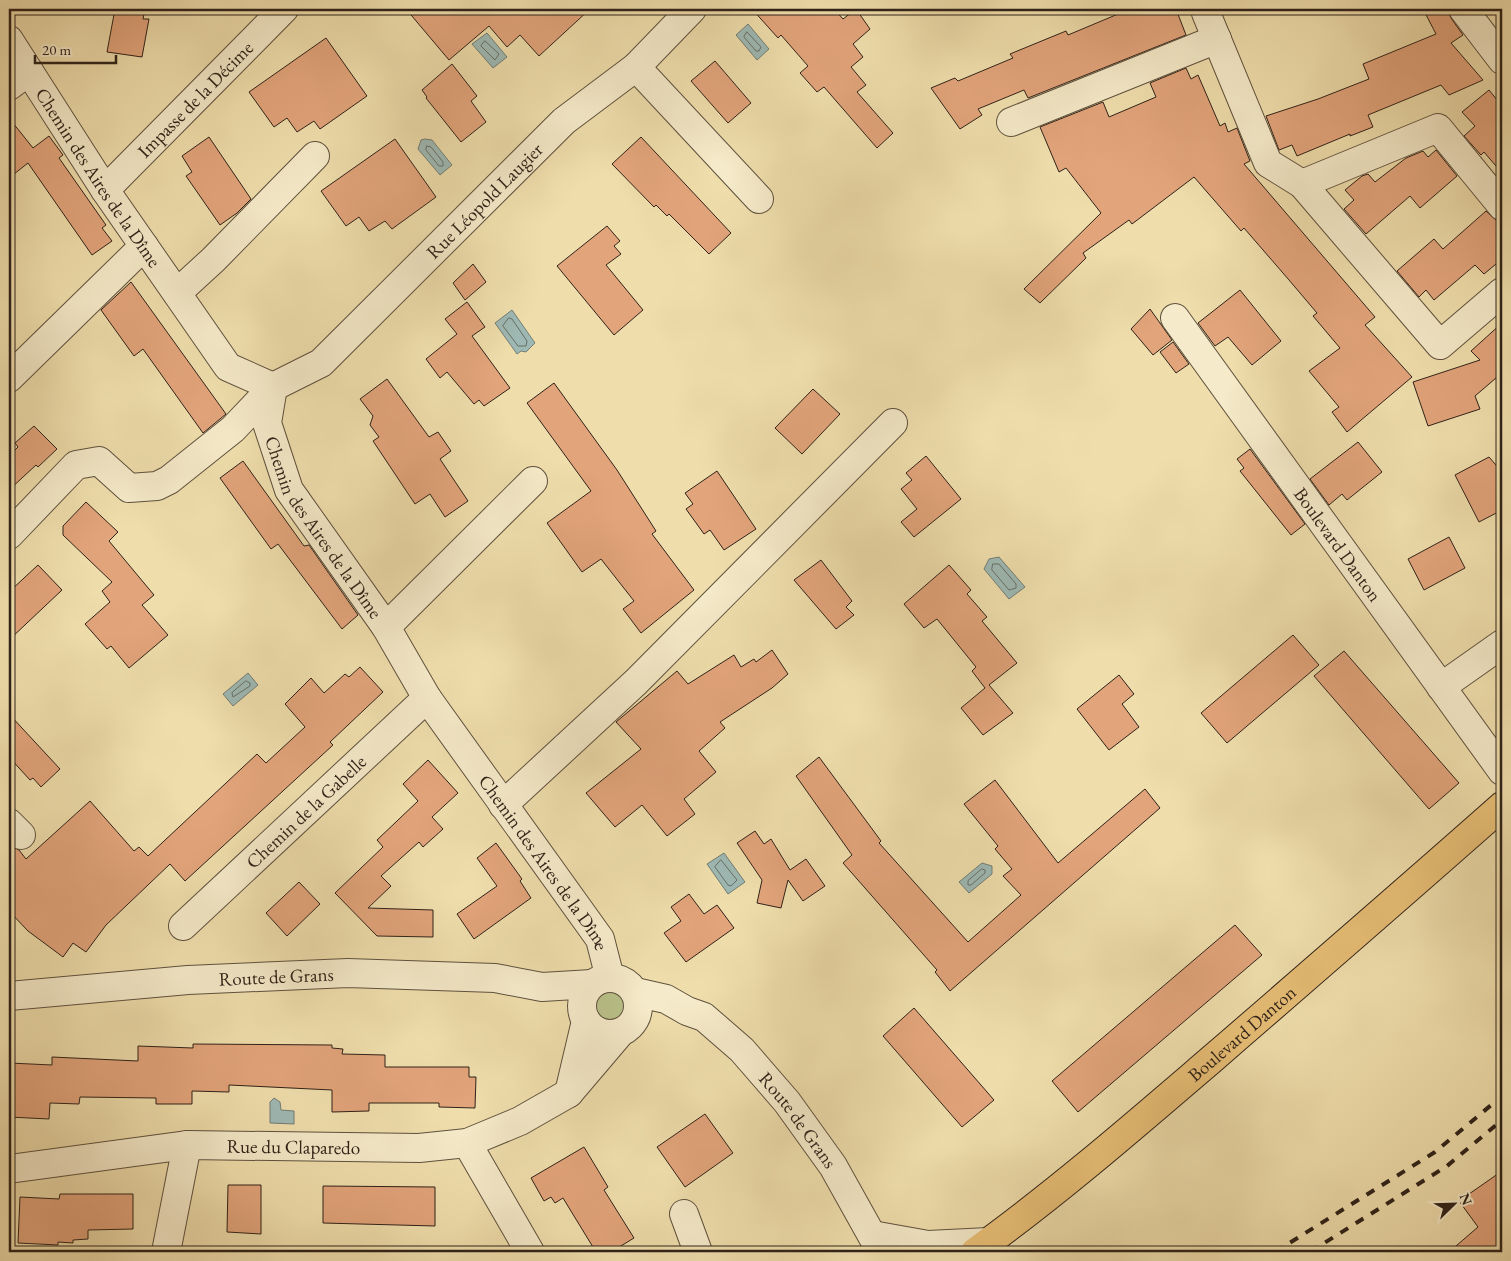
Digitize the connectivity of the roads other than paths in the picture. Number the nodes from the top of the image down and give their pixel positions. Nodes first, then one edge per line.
1 (284, 9) edge
2 (692, 9) edge
3 (1207, 9) edge
4 (1463, 9) edge
5 (1216, 39) junction
6 (9, 40) edge
7 (1502, 60) edge
8 (636, 67) junction
9 (19, 78) edge
10 (1012, 122) dead end
11 (315, 156) dead end
12 (1302, 184) junction
13 (105, 190) junction
14 (760, 199) dead end
15 (1502, 206) edge
16 (144, 246) junction
17 (1502, 292) edge
18 (177, 293) junction
19 (1175, 318) dead end
20 (9, 378) edge
21 (273, 387) junction
22 (893, 423) dead end
23 (533, 481) dead end
24 (9, 535) edge
25 (386, 627) junction
26 (1502, 644) edge
27 (1442, 687) junction
28 (427, 698) junction
29 (1502, 771) edge
30 (503, 805) junction
31 (1502, 806) edge
32 (183, 926) dead end
33 (601, 981) junction
34 (542, 987) junction
35 (635, 992) junction
36 (9, 996) edge
37 (687, 1011) junction
38 (584, 1016) junction
39 (628, 1027) junction
40 (569, 1093) junction
41 (467, 1143) junction
42 (187, 1144) junction
43 (9, 1169) edge
44 (684, 1214) dead end
45 (877, 1244) edge
46 (982, 1247) edge
47 (166, 1252) edge
48 (530, 1252) edge
49 (698, 1252) edge

1 - 13 street, Impasse de la Décime
2 - 8 street, Rue Léopold Laugier
3 - 5 street
4 - 7 street
5 - 10 street
5 - 12 street
6 - 9 street, Chemin des Aires de la Dîme
8 - 14 street
8 - 21 street, Rue Léopold Laugier
9 - 13 street, Chemin des Aires de la Dîme
11 - 18 street
12 - 15 street
12 - 17 street
13 - 16 street, Chemin des Aires de la Dîme
16 - 18 street, Chemin des Aires de la Dîme
16 - 20 street
18 - 21 street, Chemin des Aires de la Dîme
19 - 27 street, Boulevard Danton
21 - 24 street
21 - 25 street, Chemin des Aires de la Dîme
22 - 30 street
23 - 25 street
25 - 28 street, Chemin des Aires de la Dîme
26 - 27 street
27 - 29 street, Boulevard Danton
28 - 30 street, Chemin des Aires de la Dîme
28 - 32 street, Chemin de la Gabelle
30 - 33 street, Chemin des Aires de la Dîme
31 - 46 main road, Boulevard Danton
33 - 34 street, Route de Grans
33 - 35 street
33 - 38 street
34 - 36 street, Route de Grans
34 - 38 street, Route de Grans
35 - 37 street, Route de Grans
35 - 39 street
37 - 39 street
37 - 45 street, Route de Grans
38 - 39 street
38 - 40 street
39 - 40 street, Rue du Claparedo
40 - 41 street, Rue du Claparedo
41 - 42 street, Rue du Claparedo
41 - 48 street
42 - 43 street, Rue du Claparedo
42 - 47 street
44 - 49 street
45 - 46 street

